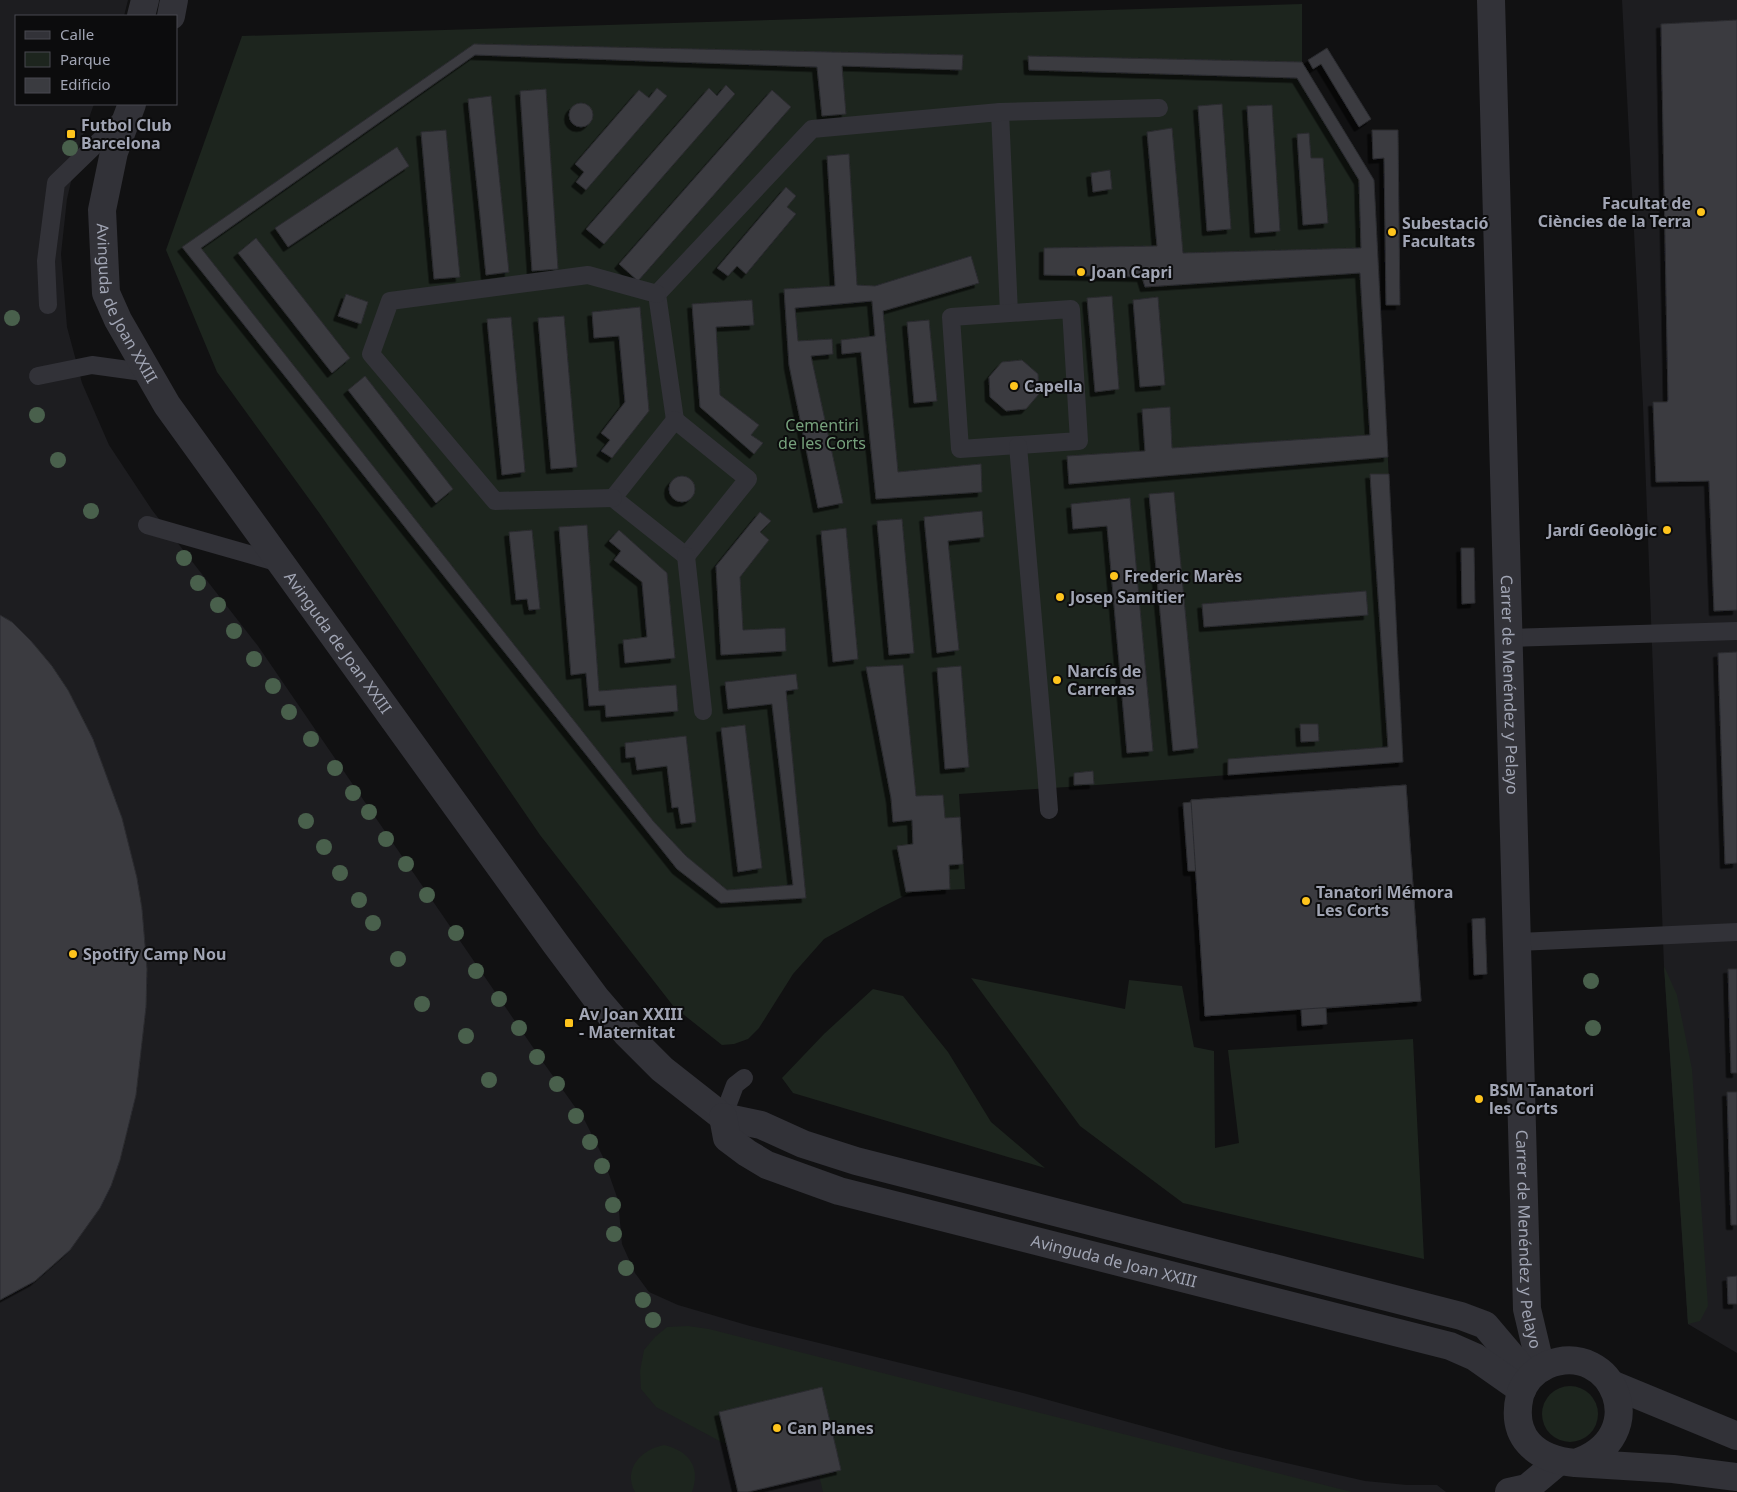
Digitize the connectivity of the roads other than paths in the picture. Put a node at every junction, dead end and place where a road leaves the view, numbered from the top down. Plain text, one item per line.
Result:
1 (145, 0) edge
2 (174, 0) edge
3 (1490, 0) edge
4 (141, 15) edge
5 (171, 15) edge
6 (1159, 108) dead end
7 (130, 109) edge
8 (1000, 112) junction
9 (657, 294) junction
10 (48, 305) dead end
11 (1010, 313) junction
12 (150, 373) junction
13 (38, 376) dead end
14 (675, 420) junction
15 (1018, 446) junction
16 (613, 498) junction
17 (147, 525) dead end
18 (686, 556) junction
19 (280, 563) junction
20 (1737, 631) edge
21 (1508, 638) junction
22 (703, 711) dead end
23 (1049, 810) dead end
24 (1737, 932) edge
25 (1518, 942) junction
26 (744, 1078) dead end
27 (723, 1117) junction
28 (1530, 1378) junction
29 (1611, 1384) junction
30 (1737, 1436) edge
31 (1567, 1462) junction
32 (1737, 1477) edge
33 (1510, 1492) edge

1 - 4 street
2 - 5 street
3 - 21 street, Carrer de Menéndez y Pelayo
6 - 8 lane
7 - 10 lane
7 - 12 street, Avinguda de Joan XXIII
8 - 9 lane
8 - 11 lane
9 - 14 lane
9 - 16 lane
11 - 15 lane
11 - 15 lane
12 - 13 lane
12 - 19 street, Avinguda de Joan XXIII
14 - 16 lane
14 - 18 lane
15 - 23 lane
16 - 18 lane
17 - 19 lane
18 - 22 lane
19 - 27 street, Avinguda de Joan XXIII
20 - 21 lane
21 - 25 street, Carrer de Menéndez y Pelayo
24 - 25 lane
25 - 28 street, Carrer de Menéndez y Pelayo
26 - 27 lane
27 - 28 street, Avinguda de Joan XXIII
27 - 28 street, Avinguda de Joan XXIII
28 - 29 street
28 - 31 street
29 - 30 street
29 - 31 street
31 - 32 street
31 - 33 street

